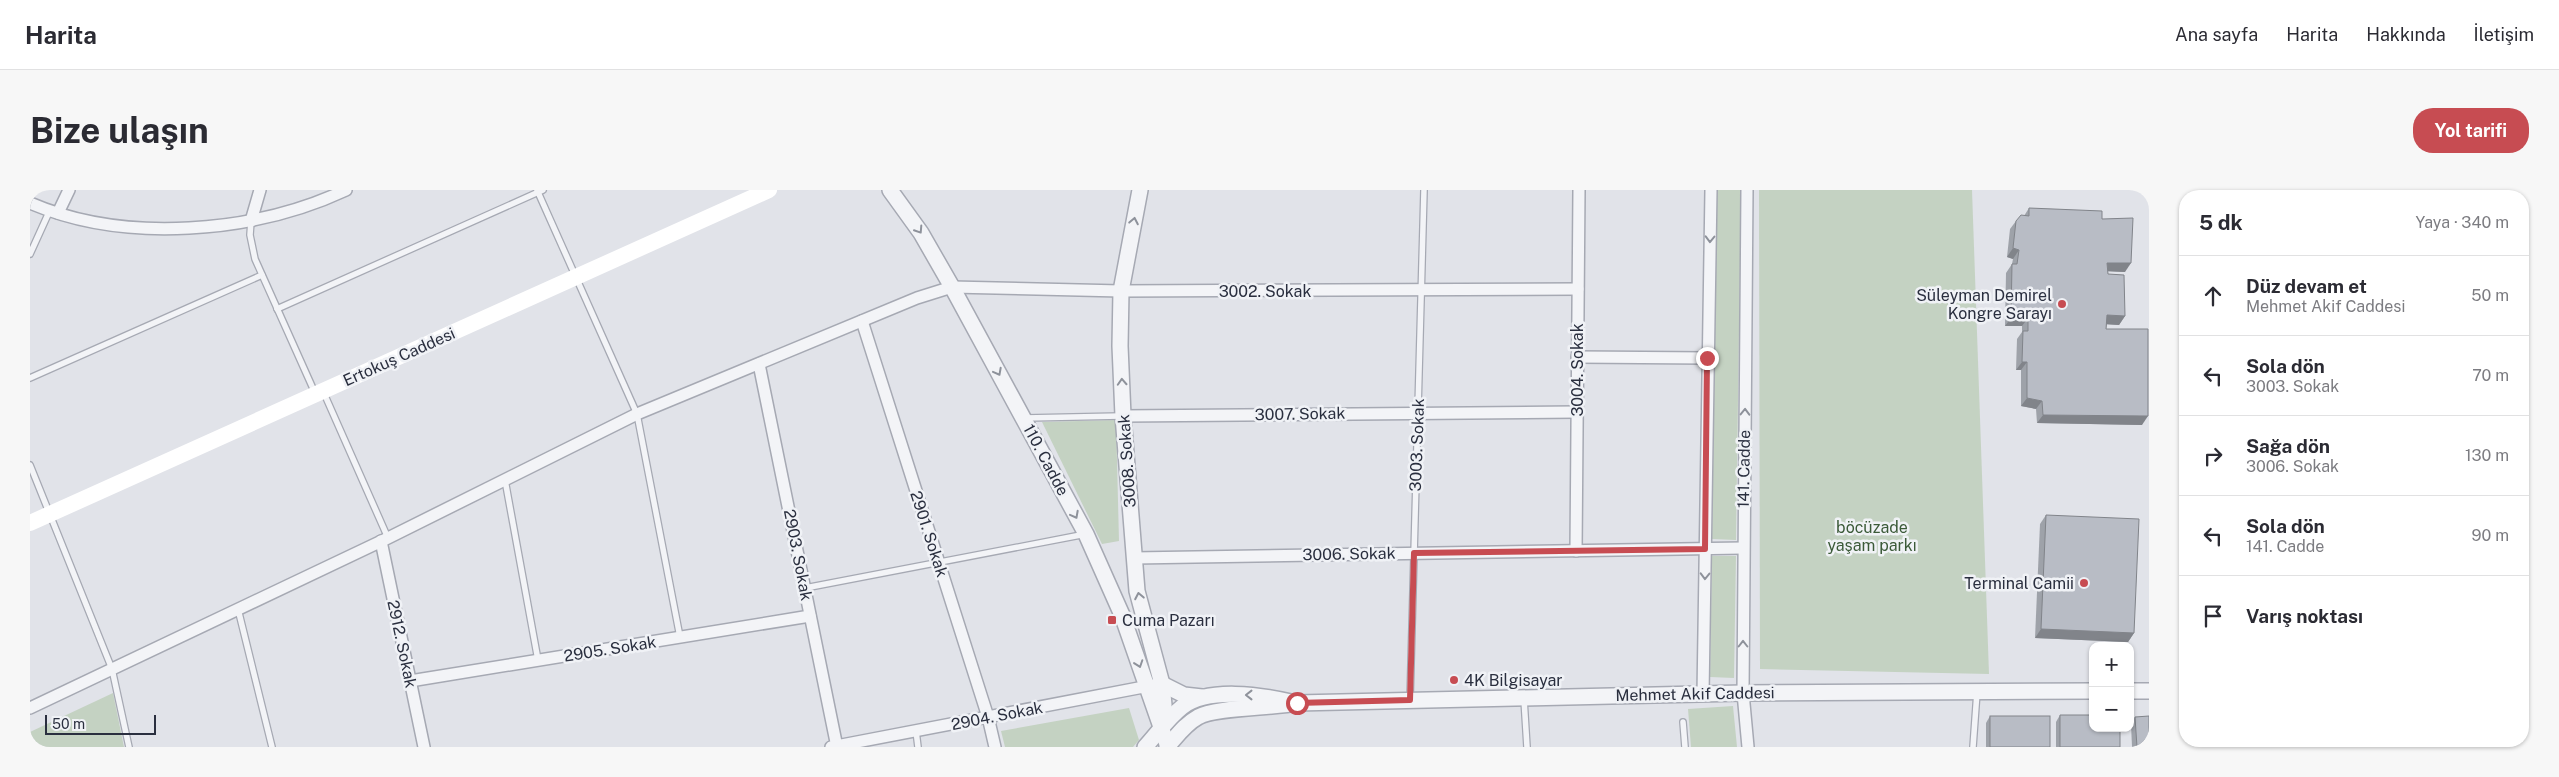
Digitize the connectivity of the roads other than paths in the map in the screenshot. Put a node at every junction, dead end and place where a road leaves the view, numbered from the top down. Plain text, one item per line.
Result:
1 (69, 190) edge
2 (260, 190) edge
3 (346, 190) edge
4 (769, 190) edge
5 (890, 190) edge
6 (1140, 190) edge
7 (1424, 190) edge
8 (1579, 190) edge
9 (1711, 190) edge
10 (1747, 190) edge
11 (539, 191) edge
12 (30, 203) edge
13 (54, 212) junction
14 (251, 221) junction
15 (30, 254) edge
16 (262, 275) junction
17 (576, 277) junction
18 (952, 287) junction
19 (1578, 289) junction
20 (1422, 290) junction
21 (1122, 291) junction
22 (277, 309) junction
23 (862, 321) junction
24 (1577, 357) junction
25 (1707, 358) junction
26 (759, 364) junction
27 (30, 378) edge
28 (319, 393) junction
29 (1577, 412) junction
30 (1418, 413) junction
31 (637, 414) junction
32 (1123, 416) junction
33 (1023, 418) junction
34 (30, 465) edge
35 (505, 480) junction
36 (50, 514) junction
37 (30, 524) edge
38 (1086, 534) junction
39 (384, 540) junction
40 (1744, 548) junction
41 (1705, 549) junction
42 (1576, 551) junction
43 (1414, 553) junction
44 (1134, 558) junction
45 (939, 563) junction
46 (805, 588) junction
47 (238, 609) junction
48 (810, 616) junction
49 (680, 637) junction
50 (538, 660) junction
51 (112, 669) junction
52 (410, 681) junction
53 (1162, 684) junction
54 (1147, 687) junction
55 (2149, 690) edge
56 (2089, 691) edge
57 (2134, 691) edge
58 (1977, 692) junction
59 (1743, 693) junction
60 (1703, 694) junction
61 (1211, 697) junction
62 (1524, 698) junction
63 (1410, 700) junction
64 (1297, 703) junction
65 (30, 708) edge
66 (988, 717) junction
67 (1683, 722) dead end
68 (1161, 729) junction
69 (916, 731) junction
70 (129, 747) edge
71 (272, 747) edge
72 (424, 747) edge
73 (835, 747) edge
74 (918, 747) edge
75 (995, 747) edge
76 (1145, 747) edge
77 (1167, 747) edge
78 (1528, 747) edge
79 (1685, 747) edge
80 (1748, 747) edge
81 (1973, 747) edge

1 - 13 street
2 - 14 street
3 - 14 street
4 - 17 main road, Ertokuş Caddesi
5 -> 18 street, 110. Cadde
21 -> 6 street, 3008. Sokak
7 - 20 lane, 3003. Sokak
8 - 19 street, 3004. Sokak
9 -> 25 street
40 -> 10 street, 141. Cadde
11 - 17 lane
11 - 22 lane
12 - 13 street
13 - 14 street
13 - 15 lane
14 - 16 lane, 2912. Sokak
16 - 22 lane, 2912. Sokak
16 - 27 lane
17 - 28 main road, Ertokuş Caddesi
17 - 31 lane
18 - 21 street, 3002. Sokak
18 - 23 street, 3002. Sokak
18 -> 33 street, 110. Cadde
19 - 20 street, 3002. Sokak
19 - 24 street, 3004. Sokak
20 - 21 street, 3002. Sokak
20 - 30 lane, 3003. Sokak
32 -> 21 street, 3008. Sokak
22 - 28 lane, 2912. Sokak
23 - 26 street, 3002. Sokak
23 - 45 street, 2901. Sokak
24 - 25 street
24 - 29 street, 3004. Sokak
25 - 41 street
26 - 31 street, 3002. Sokak
26 - 46 street, 2903. Sokak
28 - 36 main road, Ertokuş Caddesi
28 - 39 lane, 2912. Sokak
29 - 30 street, 3007. Sokak
29 - 42 street, 3004. Sokak
30 - 32 street, 3007. Sokak
30 - 43 lane, 3003. Sokak
31 - 35 street, 3002. Sokak
31 - 49 lane
32 - 33 lane, 3007. Sokak
32 - 44 street, 3008. Sokak
33 -> 38 street, 110. Cadde
34 - 36 lane
35 - 39 street, 3002. Sokak
35 - 50 lane
36 - 37 main road, Ertokuş Caddesi
36 - 51 lane
38 - 45 lane
38 -> 54 street, 110. Cadde
39 - 47 street, 3002. Sokak
39 - 52 street, 2912. Sokak
40 - 41 street, 3006. Sokak
59 -> 40 street, 141. Cadde
41 - 42 street, 3006. Sokak
41 -> 60 street
42 - 43 street, 3006. Sokak
43 - 44 street, 3006. Sokak
43 - 63 lane, 3003. Sokak
53 -> 44 street, 3008. Sokak
45 - 46 lane
45 - 66 street, 2901. Sokak
46 - 48 street, 2903. Sokak
47 - 51 street, 3002. Sokak
47 - 71 lane
48 - 49 street, 2905. Sokak
48 - 73 street, 2903. Sokak
49 - 50 street, 2905. Sokak
50 - 52 street, 2905. Sokak
51 - 65 street, 3002. Sokak
51 - 70 lane
52 - 72 street, 2912. Sokak
53 - 54 street, 2904. Sokak
53 - 61 street
53 - 68 street, 3008. Sokak
54 - 66 street, 2904. Sokak
54 - 68 street, 110. Cadde
55 - 57 street
56 - 58 street, Mehmet Akif Caddesi
58 - 59 street, Mehmet Akif Caddesi
58 - 81 lane
59 - 60 street, Mehmet Akif Caddesi
59 - 80 street, 141. Cadde
60 - 62 street, Mehmet Akif Caddesi
64 -> 61 street, Mehmet Akif Caddesi
61 - 68 street, Mehmet Akif Caddesi
62 - 63 street, Mehmet Akif Caddesi
62 - 78 lane
63 - 64 street, Mehmet Akif Caddesi
64 - 77 street, Mehmet Akif Caddesi
66 - 69 street, 2904. Sokak
66 - 75 street, 2901. Sokak
67 - 79 lane
68 - 76 street, Mehmet Akif Caddesi
68 - 77 street, 110. Cadde
69 - 73 street, 2904. Sokak
69 - 74 lane

